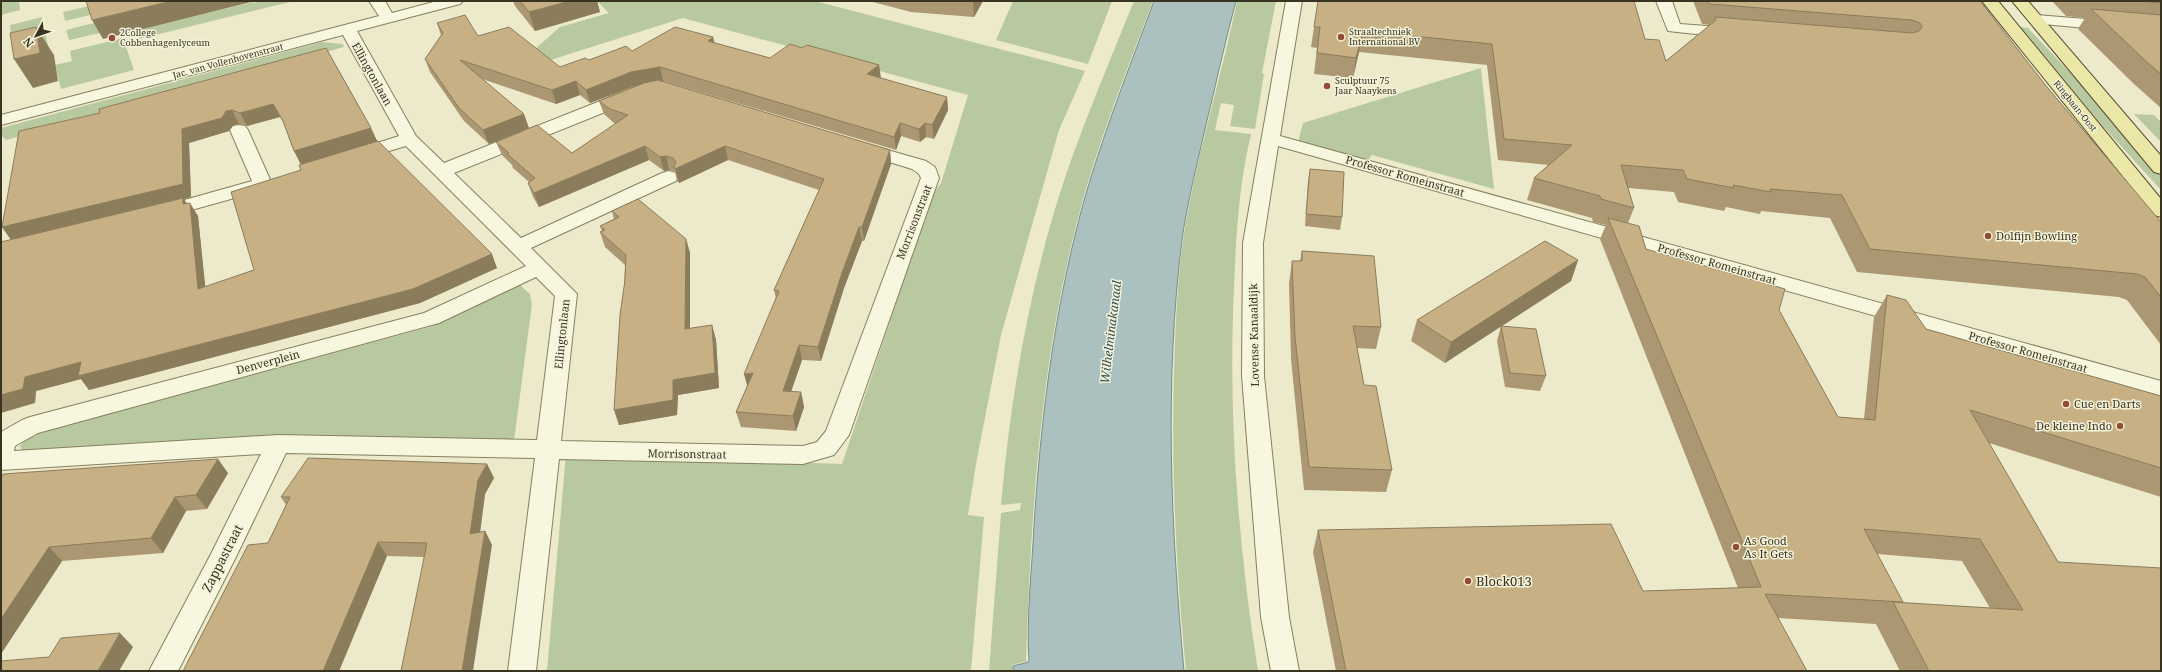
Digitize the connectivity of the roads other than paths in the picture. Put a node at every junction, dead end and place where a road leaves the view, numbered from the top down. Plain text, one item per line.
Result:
1 (377, 1) edge
2 (455, 1) edge
3 (1294, 1) edge
4 (1664, 1) edge
5 (1990, 1) edge
6 (2020, 1) edge
7 (388, 18) junction
8 (2036, 20) junction
9 (348, 29) junction
10 (2161, 30) edge
11 (1745, 34) edge
12 (646, 90) edge
13 (1, 118) edge
14 (239, 130) dead end
15 (409, 139) junction
16 (1272, 139) junction
17 (844, 142) edge
18 (334, 162) edge
19 (2161, 168) edge
20 (441, 171) junction
21 (283, 178) edge
22 (669, 178) dead end
23 (263, 184) junction
24 (2161, 211) edge
25 (142, 217) edge
26 (519, 246) junction
27 (540, 267) junction
28 (2161, 389) edge
29 (278, 444) junction
30 (2, 449) edge
31 (548, 451) junction
32 (163, 671) edge
33 (522, 671) edge
34 (1285, 671) edge

1 - 7 street
2 - 7 street, Jac. van Vollenhovenstraat
3 - 16 street, Lovense Kanaaldijk
4 - 11 street
5 - 24 main road, Ringbaan-Oost
6 - 8 main road
7 - 9 street, Jac. van Vollenhovenstraat
8 - 10 street
8 - 19 main road
9 - 13 street, Jac. van Vollenhovenstraat
9 - 15 street, Ellingtonlaan
12 - 20 street
14 - 23 street
15 - 18 street
15 - 20 street, Ellingtonlaan
16 - 28 street, Professor Romeinstraat
16 - 34 street, Lovense Kanaaldijk
17 - 31 street, Morrisonstraat
20 - 26 street, Ellingtonlaan
21 - 23 street
22 - 26 street
23 - 25 street
26 - 27 street, Ellingtonlaan
27 - 30 street, Denverplein
27 - 31 street, Ellingtonlaan
29 - 30 street, Denverplein
29 - 31 street, Denverplein
29 - 32 street, Zappastraat
31 - 33 street, Ellingtonlaan

